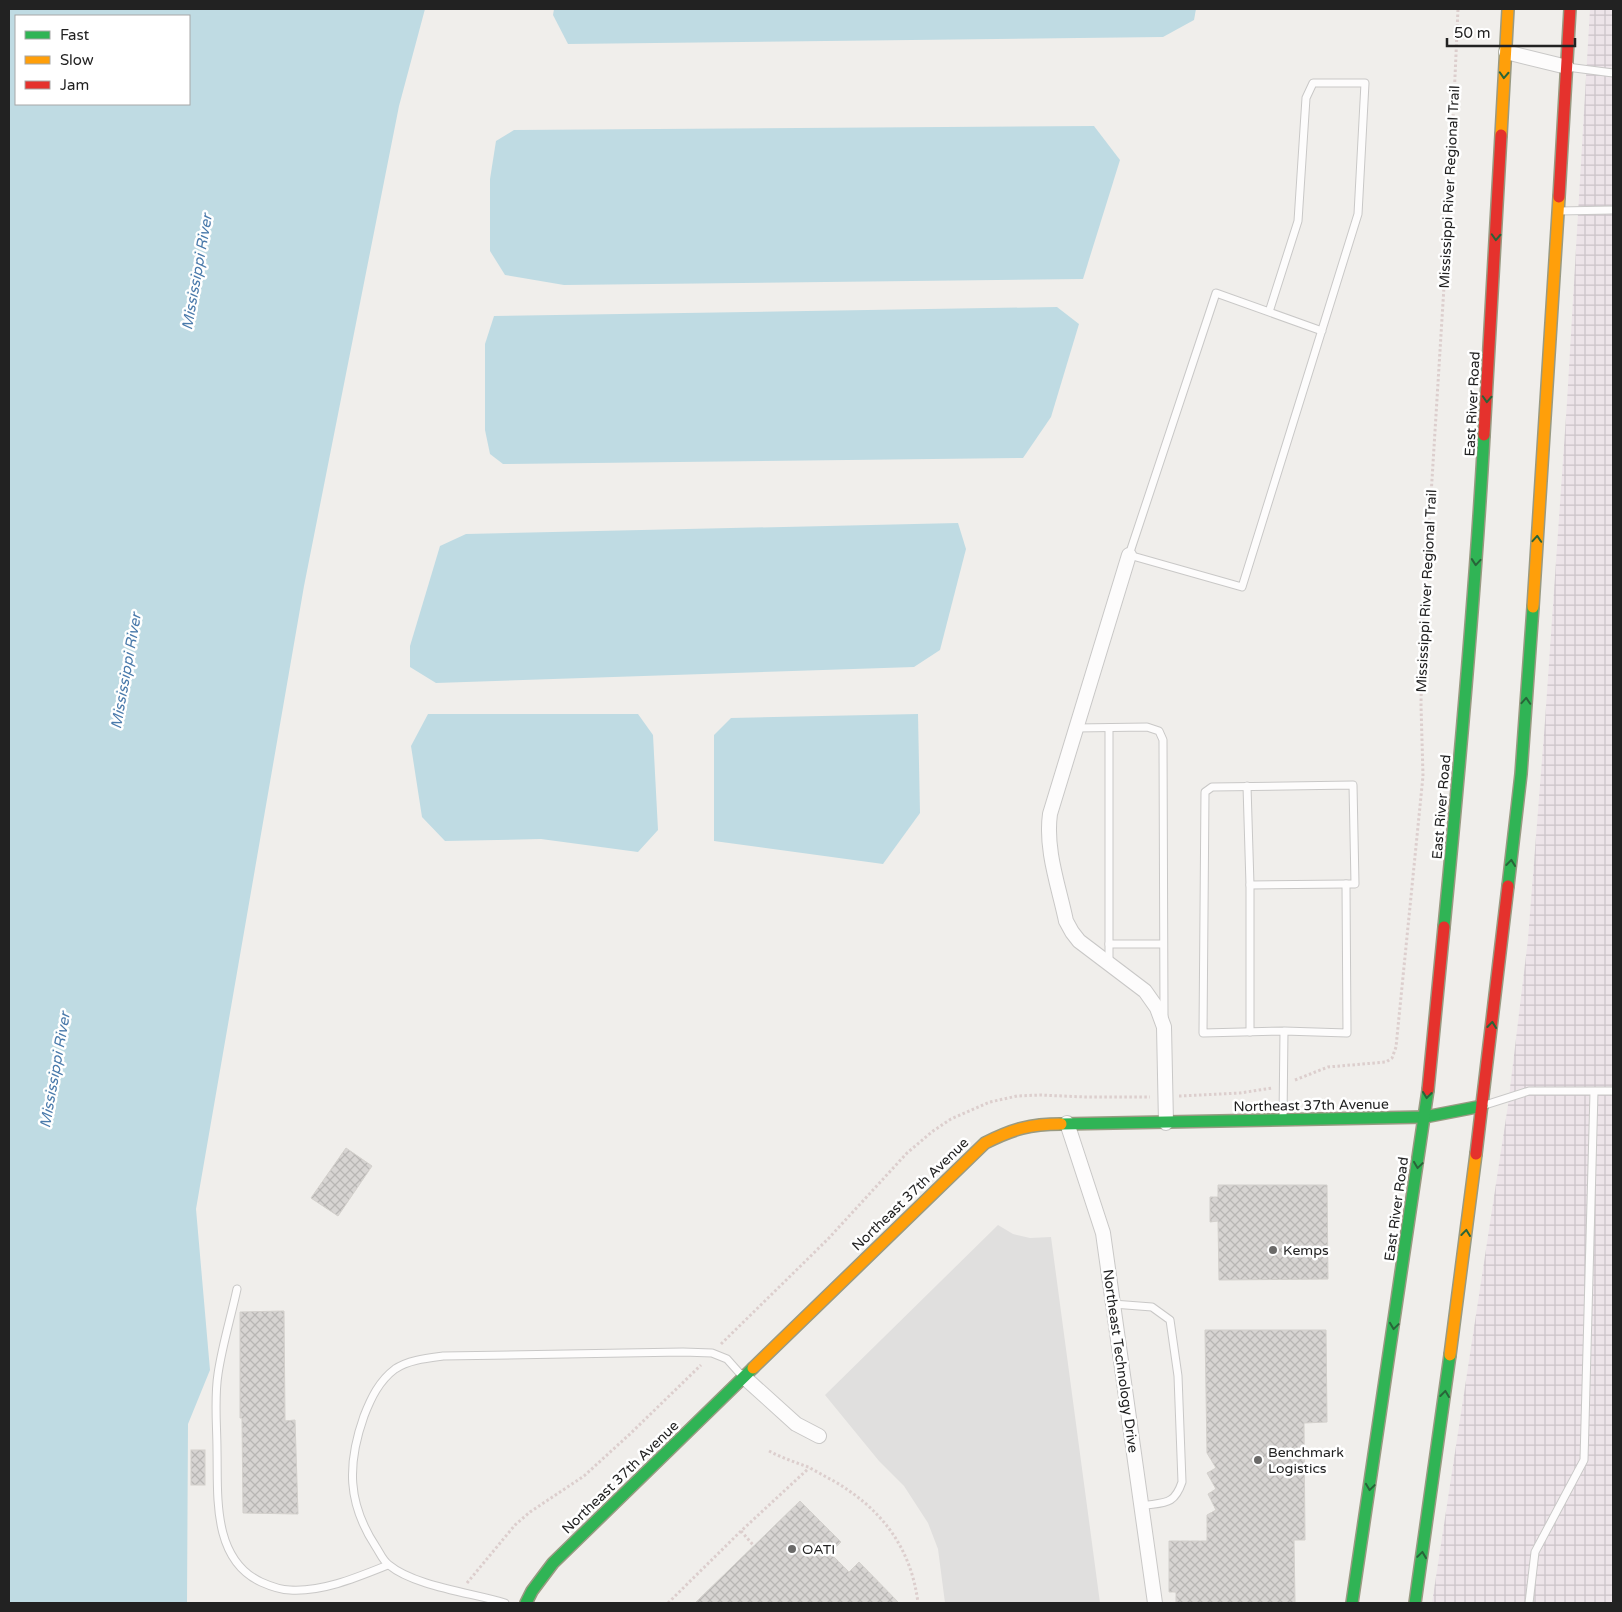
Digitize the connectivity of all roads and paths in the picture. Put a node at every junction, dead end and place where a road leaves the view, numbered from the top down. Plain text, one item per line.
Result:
1 (1458, 9) edge
2 (1508, 9) edge
3 (1570, 9) edge
4 (1506, 52) junction
5 (1567, 67) junction
6 (1613, 73) edge
7 (1613, 210) edge
8 (1558, 211) junction
9 (1269, 312) junction
10 (1322, 331) junction
11 (1129, 555) junction
12 (1076, 728) junction
13 (1109, 728) junction
14 (1247, 786) junction
15 (1346, 884) junction
16 (1250, 885) junction
17 (1109, 944) junction
18 (1164, 944) junction
19 (1109, 964) junction
20 (1164, 1027) junction
21 (1284, 1031) junction
22 (1250, 1032) junction
23 (1283, 1085) junction
24 (1613, 1091) edge
25 (1594, 1092) junction
26 (1482, 1106) junction
27 (1425, 1117) junction
28 (1283, 1121) junction
29 (1067, 1123) junction
30 (1166, 1123) junction
31 (237, 1289) dead end
32 (1113, 1304) junction
33 (744, 1377) junction
34 (819, 1436) dead end
35 (770, 1452) dead end
36 (809, 1468) junction
37 (1141, 1506) junction
38 (741, 1531) junction
39 (754, 1546) dead end
40 (388, 1565) junction
41 (504, 1603) edge
42 (526, 1603) edge
43 (668, 1603) edge
44 (918, 1603) edge
45 (1155, 1603) edge
46 (1352, 1603) edge
47 (1415, 1603) edge
48 (1529, 1603) edge

1 - 23 path, Mississippi River Regional Trail
2 - 4 street, East River Road
3 - 5 street
4 - 5 street
4 -> 27 street, East River Road
5 - 6 lane
5 - 8 street
7 - 8 lane
26 -> 8 street
9 - 10 lane
9 - 10 lane
9 - 11 lane
10 - 11 lane
11 - 12 street
12 - 13 lane
12 - 19 street
13 - 17 lane
13 - 18 lane
14 - 15 lane
14 - 16 lane
14 - 22 lane
15 - 16 lane
15 - 21 lane
16 - 22 lane
17 - 18 lane
17 - 19 lane
18 - 20 lane
19 - 20 street
20 - 30 street
21 - 22 lane
21 - 23 lane
23 - 28 lane
24 - 25 lane
25 - 26 lane
25 - 48 lane
26 - 27 street, Northeast 37th Avenue
47 -> 26 street
27 - 28 street, Northeast 37th Avenue
27 -> 46 street, East River Road
28 - 30 street, Northeast 37th Avenue
29 - 30 street, Northeast 37th Avenue
29 - 32 street, Northeast Technology Drive
29 - 33 street, Northeast 37th Avenue
31 - 40 lane
32 - 37 street, Northeast Technology Drive
32 - 37 lane
33 - 34 street
33 - 40 lane
33 - 42 street, Northeast 37th Avenue
35 - 36 path
36 - 38 path
36 - 44 path
37 - 45 street, Northeast Technology Drive
38 - 39 path
38 - 43 path
40 - 41 lane

